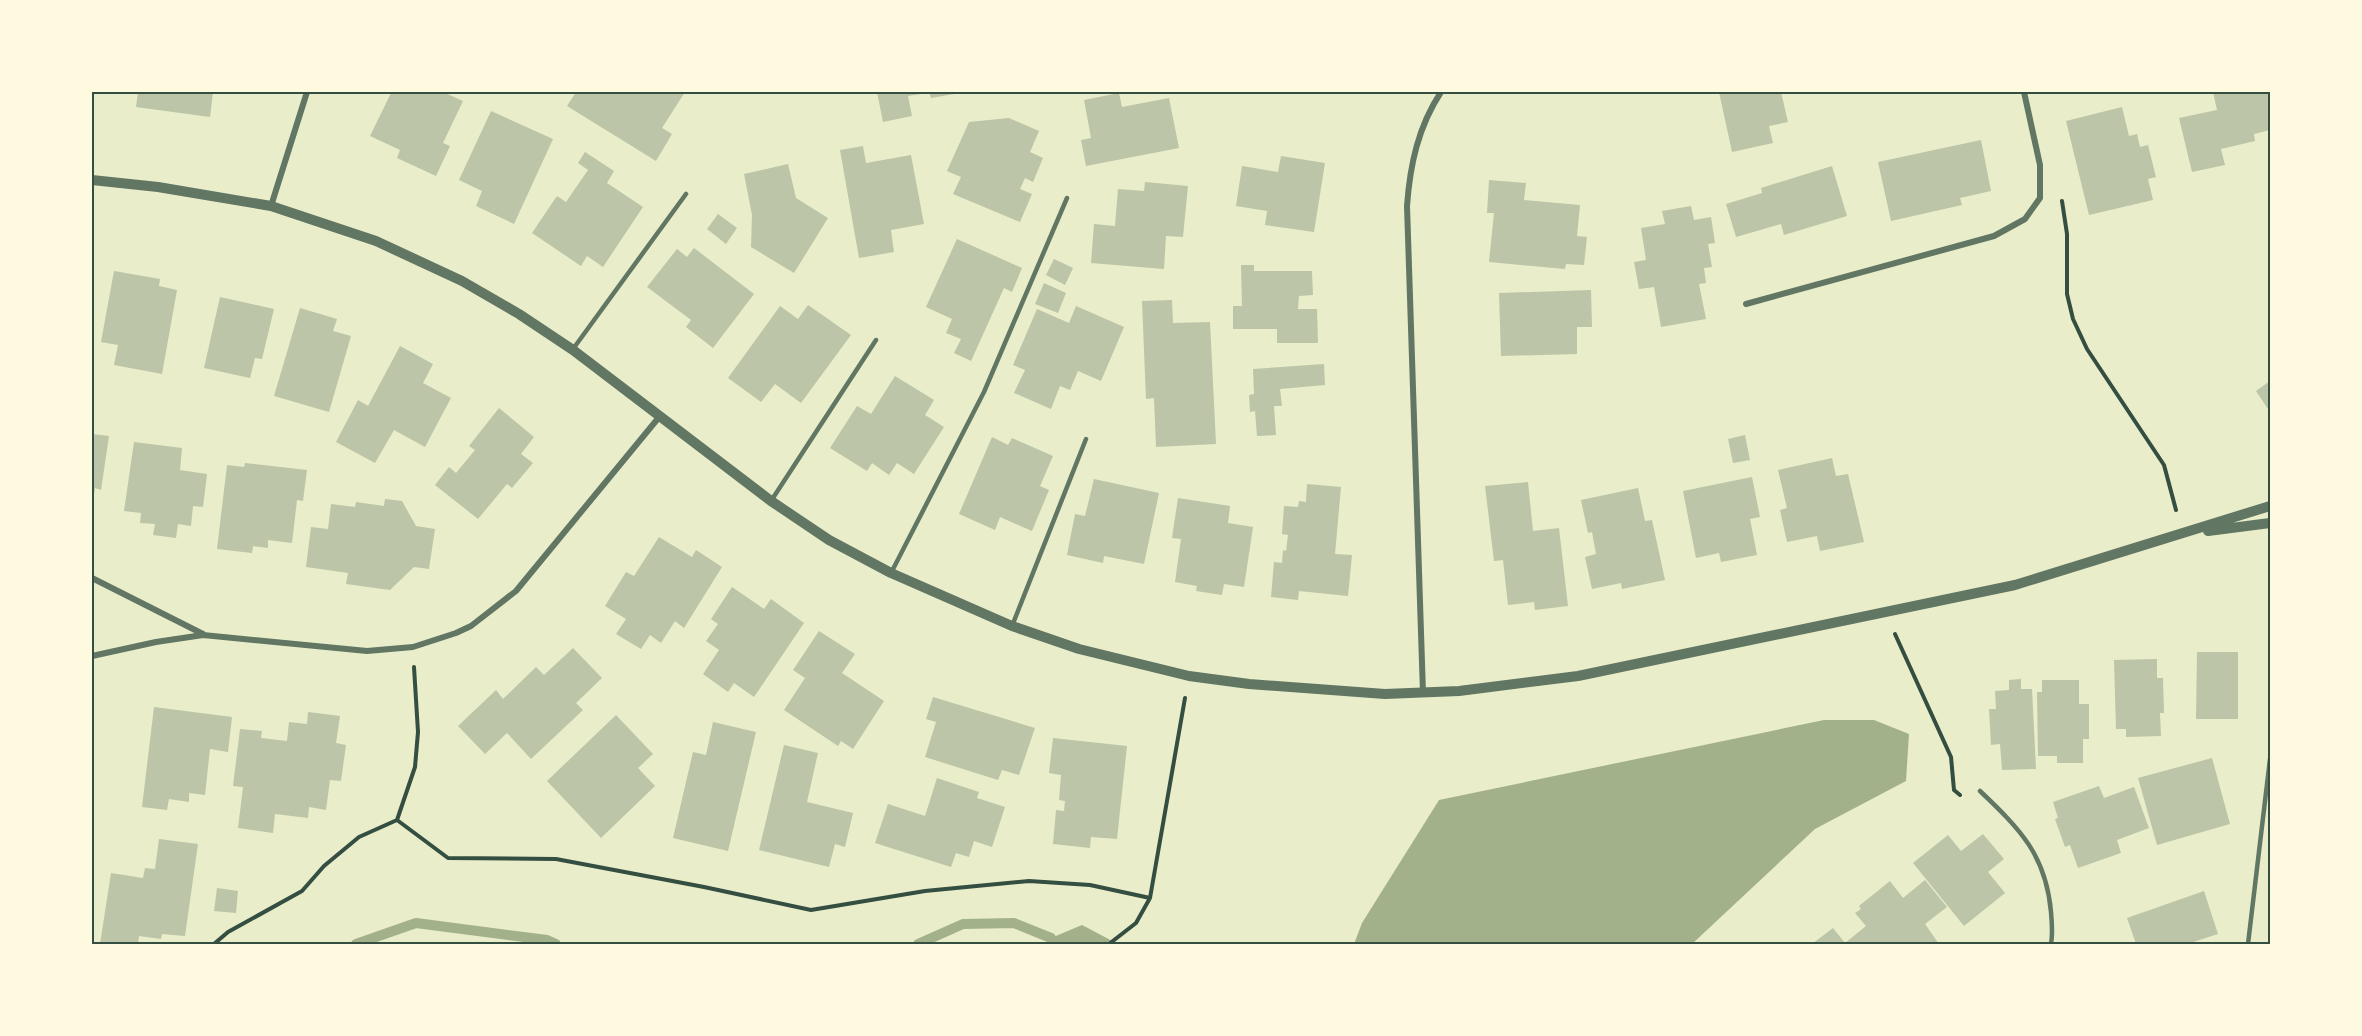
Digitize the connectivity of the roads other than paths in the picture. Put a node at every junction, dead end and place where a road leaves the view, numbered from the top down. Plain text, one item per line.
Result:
1 (307, 92) edge
2 (1440, 92) edge
3 (2024, 92) edge
4 (92, 180) edge
5 (686, 194) dead end
6 (1066, 198) dead end
7 (271, 206) junction
8 (1746, 303) dead end
9 (876, 340) dead end
10 (573, 350) junction
11 (660, 416) junction
12 (1086, 439) dead end
13 (771, 501) junction
14 (2271, 506) edge
15 (2271, 523) edge
16 (2181, 535) junction
17 (891, 573) junction
18 (92, 578) edge
19 (1012, 626) junction
20 (203, 635) junction
21 (92, 656) edge
22 (1423, 693) junction
23 (2271, 759) edge
24 (1980, 791) dead end
25 (2051, 945) edge
26 (2248, 945) edge

1 - 7 street
2 - 22 street
3 - 8 street
4 - 7 street
5 - 10 lane
6 - 17 lane
7 - 10 street
9 - 13 lane
10 - 11 street
11 - 13 street
11 - 20 street
12 - 19 lane
13 - 17 street
14 - 16 street
15 - 16 street
16 - 22 street
17 - 19 street
18 - 20 street
19 - 22 street
20 - 21 street
23 - 26 lane
24 - 25 lane

